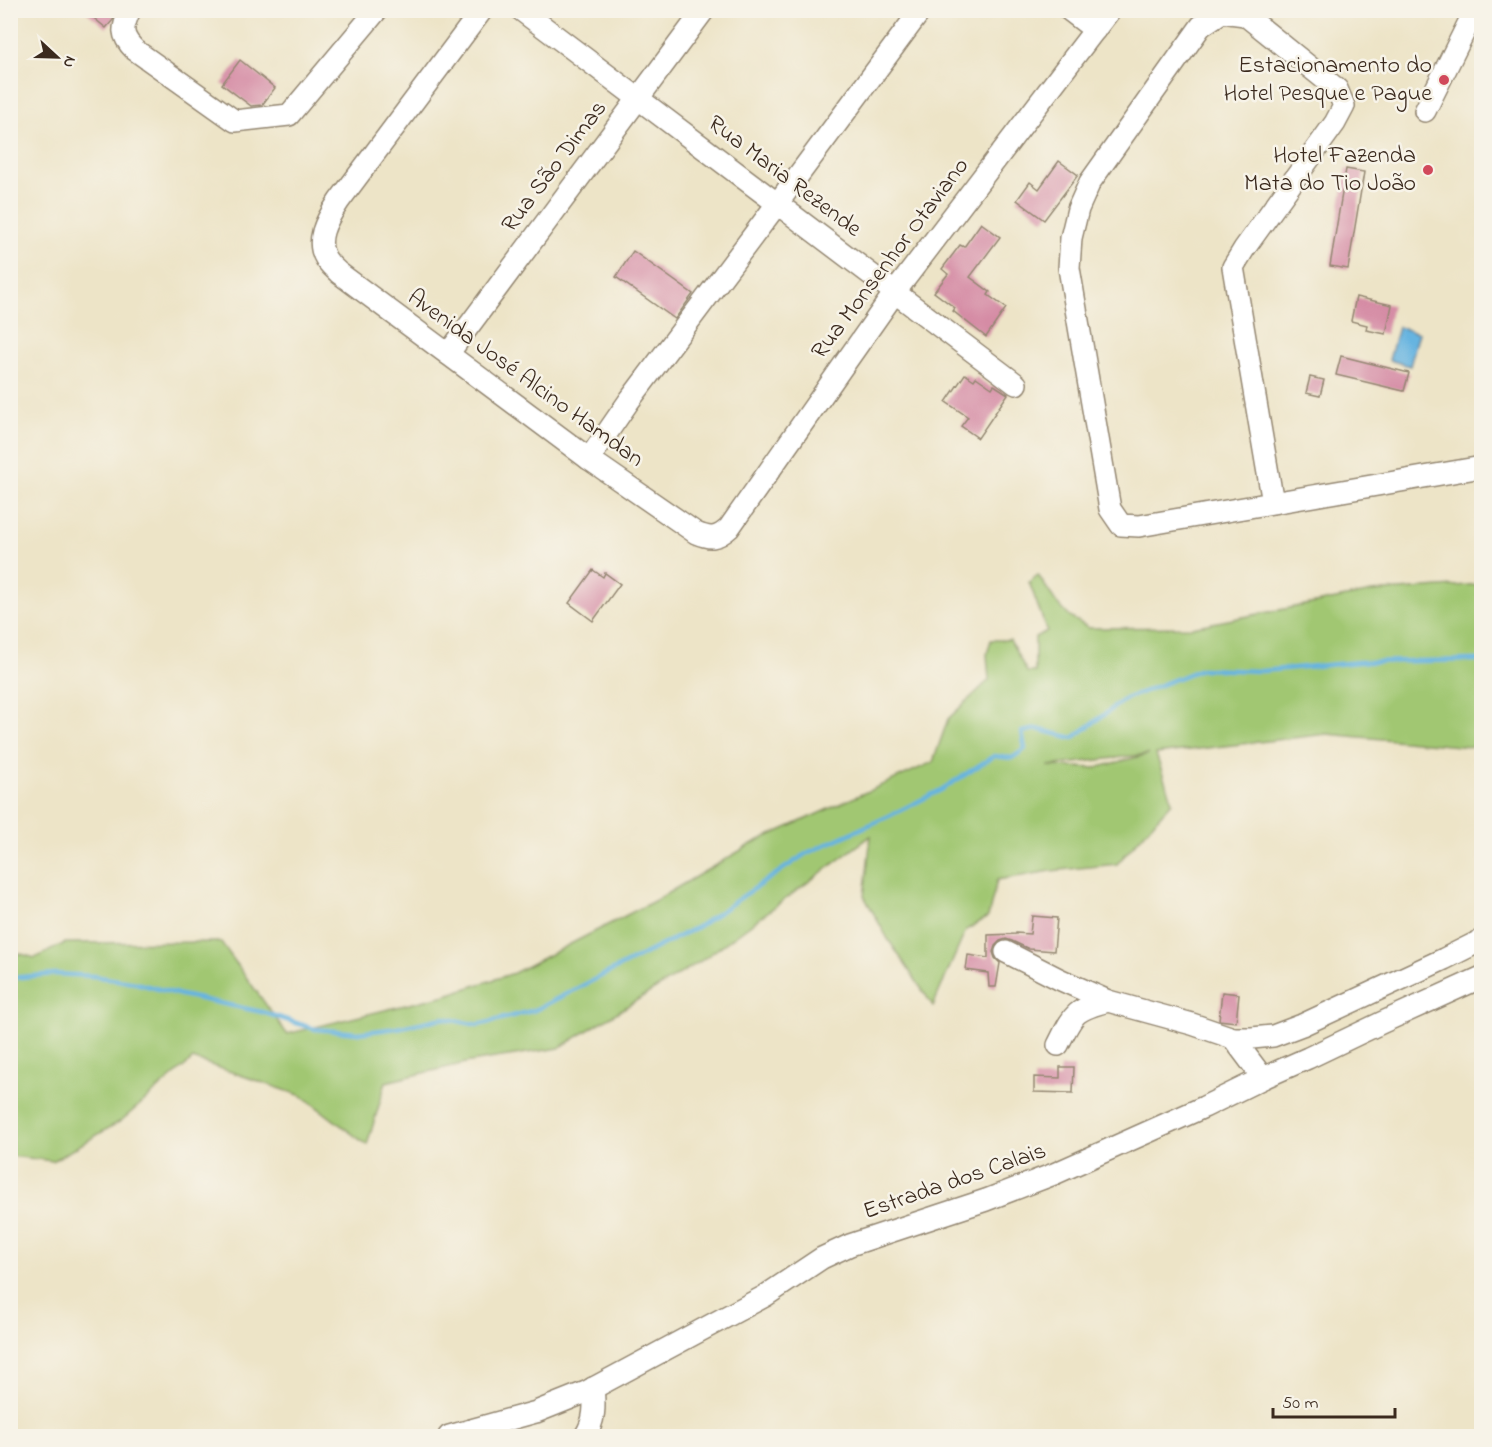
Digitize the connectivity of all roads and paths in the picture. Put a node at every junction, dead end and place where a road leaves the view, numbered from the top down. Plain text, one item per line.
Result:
1 (129, 10) edge
2 (377, 10) edge
3 (482, 10) edge
4 (521, 10) edge
5 (704, 10) edge
6 (921, 10) edge
7 (1069, 10) edge
8 (1110, 10) edge
9 (1475, 10) edge
10 (1095, 30) junction
11 (638, 98) junction
12 (1425, 111) dead end
13 (777, 204) junction
14 (895, 292) junction
15 (448, 354) junction
16 (1016, 384) dead end
17 (589, 459) junction
18 (1482, 467) edge
19 (1273, 503) junction
20 (714, 538) joint
21 (1482, 939) edge
22 (1006, 952) dead end
23 (1482, 977) edge
24 (1108, 1001) junction
25 (1233, 1038) junction
26 (1058, 1045) dead end
27 (1263, 1078) junction
28 (593, 1388) junction
29 (449, 1437) edge
30 (585, 1437) edge

1 - 2 street
3 - 15 street, Avenida José Alcino Hamdan
4 - 11 street, Rua Maria Rezende
5 - 11 street, Rua São Dimas
6 - 13 street
7 - 10 street
8 - 10 street, Rua Monsenhor Otaviano
9 - 12 street
10 - 14 street, Rua Monsenhor Otaviano
11 - 13 street, Rua Maria Rezende
11 - 15 street, Rua São Dimas
13 - 14 street, Rua Maria Rezende
13 - 17 street
14 - 16 street, Rua Maria Rezende
14 - 20 street, Rua Monsenhor Otaviano
15 - 17 street, Avenida José Alcino Hamdan
17 - 20 street, Avenida José Alcino Hamdan
18 - 19 street
19 - 19 street
21 - 25 street
22 - 24 street
23 - 27 street, Estrada dos Calais
24 - 25 street
24 - 26 street
25 - 27 street
27 - 28 street, Estrada dos Calais
28 - 29 street, Estrada dos Calais
28 - 30 street

